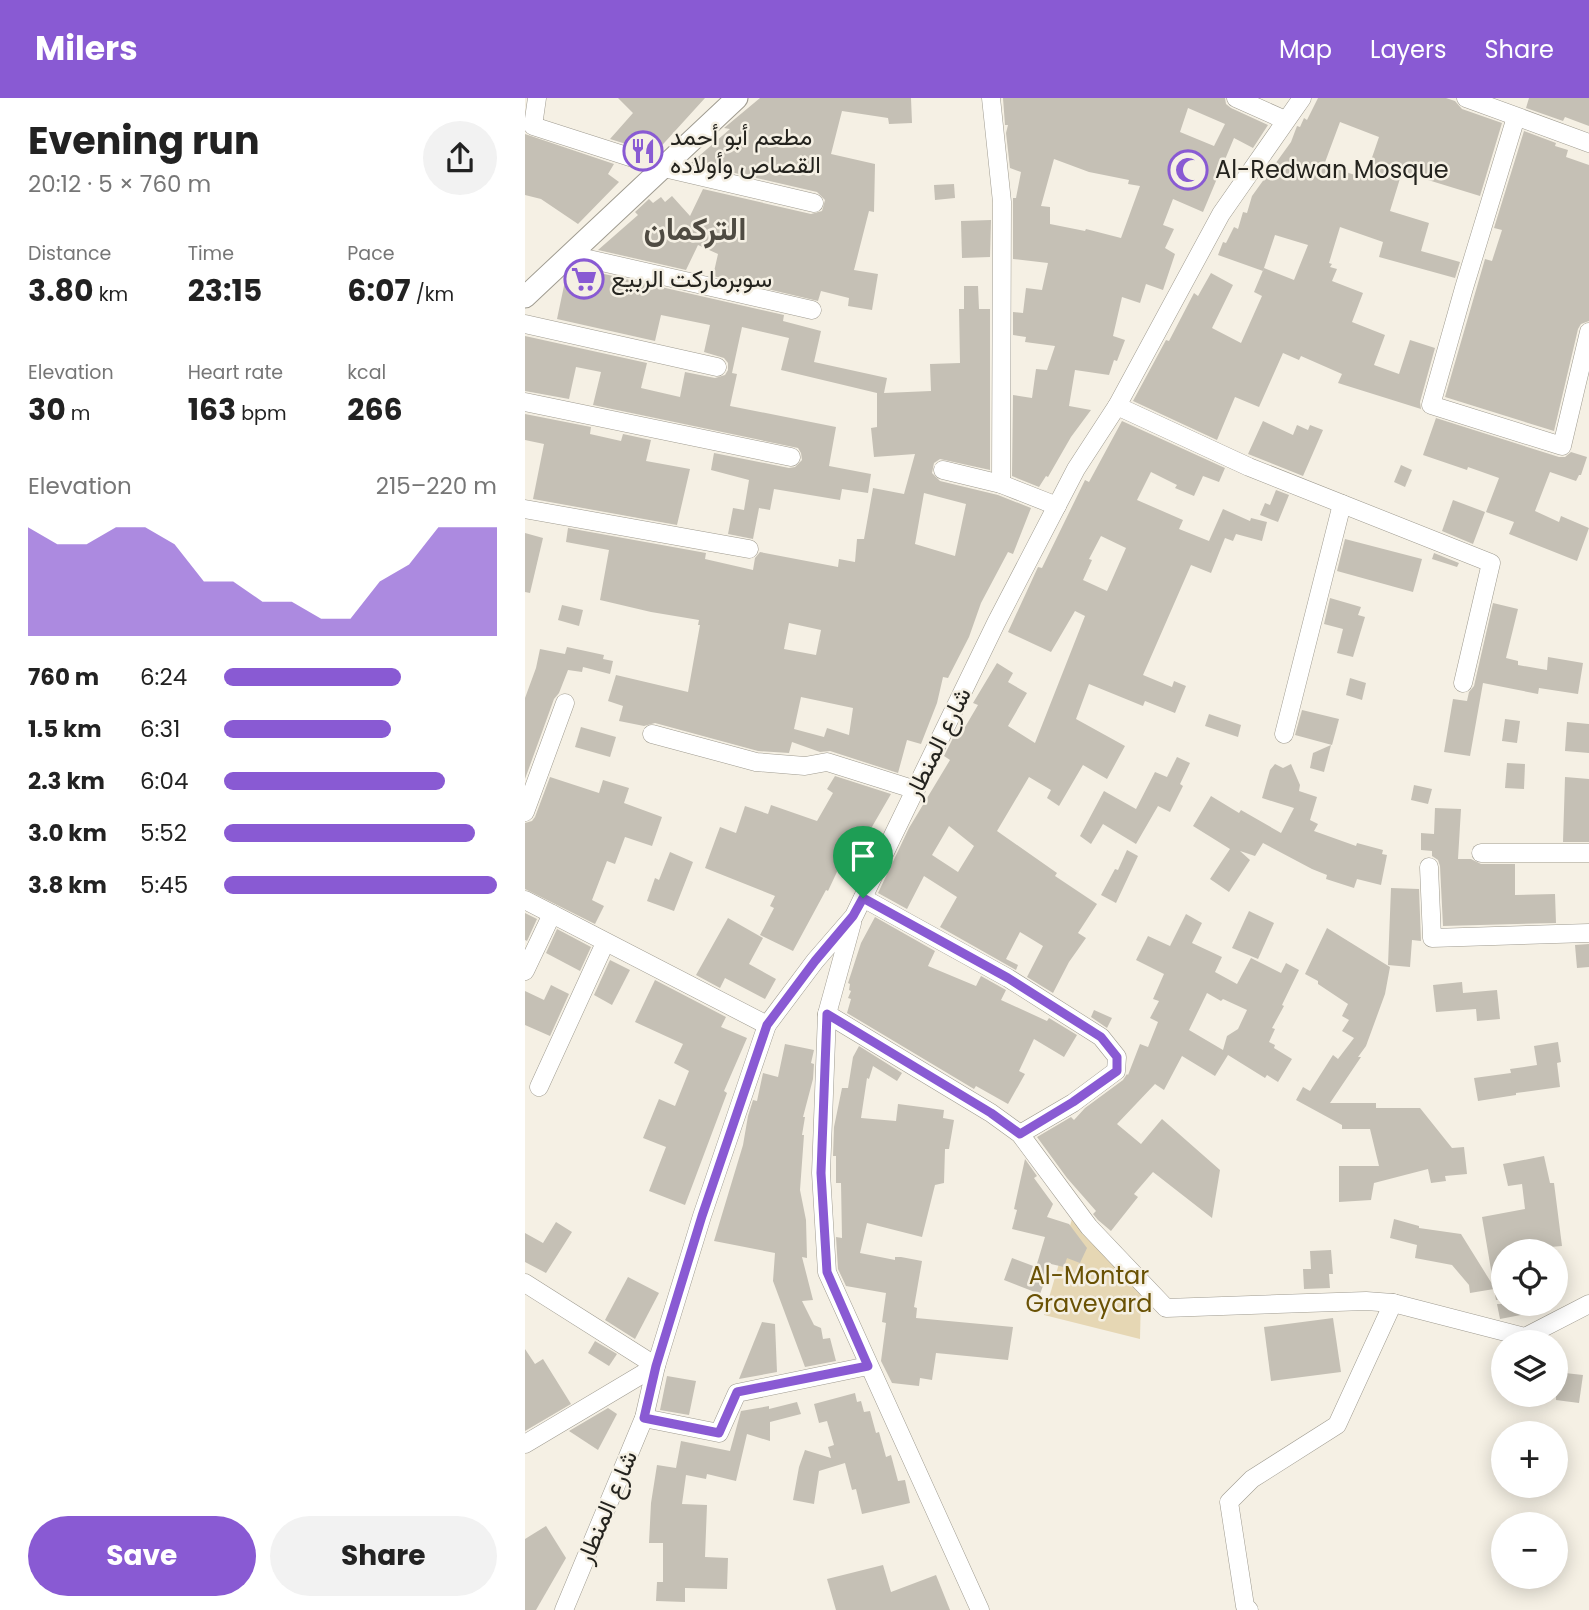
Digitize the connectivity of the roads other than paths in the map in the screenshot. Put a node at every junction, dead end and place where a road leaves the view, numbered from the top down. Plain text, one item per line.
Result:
1 (537, 98) edge
2 (737, 98) edge
3 (991, 98) edge
4 (1236, 98) edge
5 (1302, 98) edge
6 (1466, 98) edge
7 (1516, 117) junction
8 (1285, 120) junction
9 (1589, 143) edge
10 (664, 168) junction
11 (814, 203) dead end
12 (571, 255) junction
13 (525, 297) edge
14 (811, 310) dead end
15 (525, 324) edge
16 (1589, 332) edge
17 (717, 367) dead end
18 (1584, 367) edge
19 (525, 402) edge
20 (1117, 405) junction
21 (791, 457) dead end
22 (943, 470) dead end
23 (1001, 484) junction
24 (1342, 504) junction
25 (1057, 506) junction
26 (525, 509) edge
27 (749, 549) dead end
28 (1463, 683) dead end
29 (565, 703) dead end
30 (652, 734) dead end
31 (1284, 734) dead end
32 (916, 790) junction
33 (525, 812) edge
34 (1481, 853) dead end
35 (1589, 853) edge
36 (1429, 867) dead end
37 (863, 898) junction
38 (525, 900) edge
39 (552, 914) junction
40 (853, 916) junction
41 (1589, 933) edge
42 (605, 943) junction
43 (525, 971) edge
44 (827, 1014) junction
45 (767, 1025) junction
46 (539, 1087) dead end
47 (1020, 1134) junction
48 (528, 1289) edge
49 (1393, 1303) junction
50 (1589, 1304) edge
51 (656, 1366) junction
52 (868, 1366) junction
53 (644, 1418) junction
54 (525, 1444) edge
55 (977, 1609) edge
56 (564, 1610) edge
57 (1249, 1610) edge

1 - 10 street
2 - 10 main road
3 - 23 street
4 - 8 street
5 - 8 street, شارع المنطار
6 - 7 street
7 - 9 street
7 - 18 street
8 - 20 street, شارع المنطار
10 - 11 street
10 - 12 main road
12 - 13 main road
12 - 14 street
15 - 17 street
16 - 18 street
19 - 21 street
20 - 24 street
20 - 25 street, شارع المنطار
22 - 23 street
23 - 25 street
24 - 28 street
24 - 31 street
25 - 32 street, شارع المنطار
26 - 27 street
29 - 33 street
30 - 32 street
32 - 37 street, شارع المنطار
34 - 35 street
36 - 41 street
37 - 40 street, شارع المنطار
37 - 47 street
38 - 39 street
39 - 42 street
39 - 43 street
40 - 44 street
40 - 45 street, شارع المنطار
42 - 45 street
42 - 46 street
44 - 47 street
44 - 52 street
45 - 51 street, شارع المنطار
47 - 49 street
48 - 51 street
49 - 50 street
49 - 57 street
51 - 53 street, شارع المنطار
51 - 54 street
52 - 53 street
52 - 55 street
53 - 56 street, شارع المنطار

